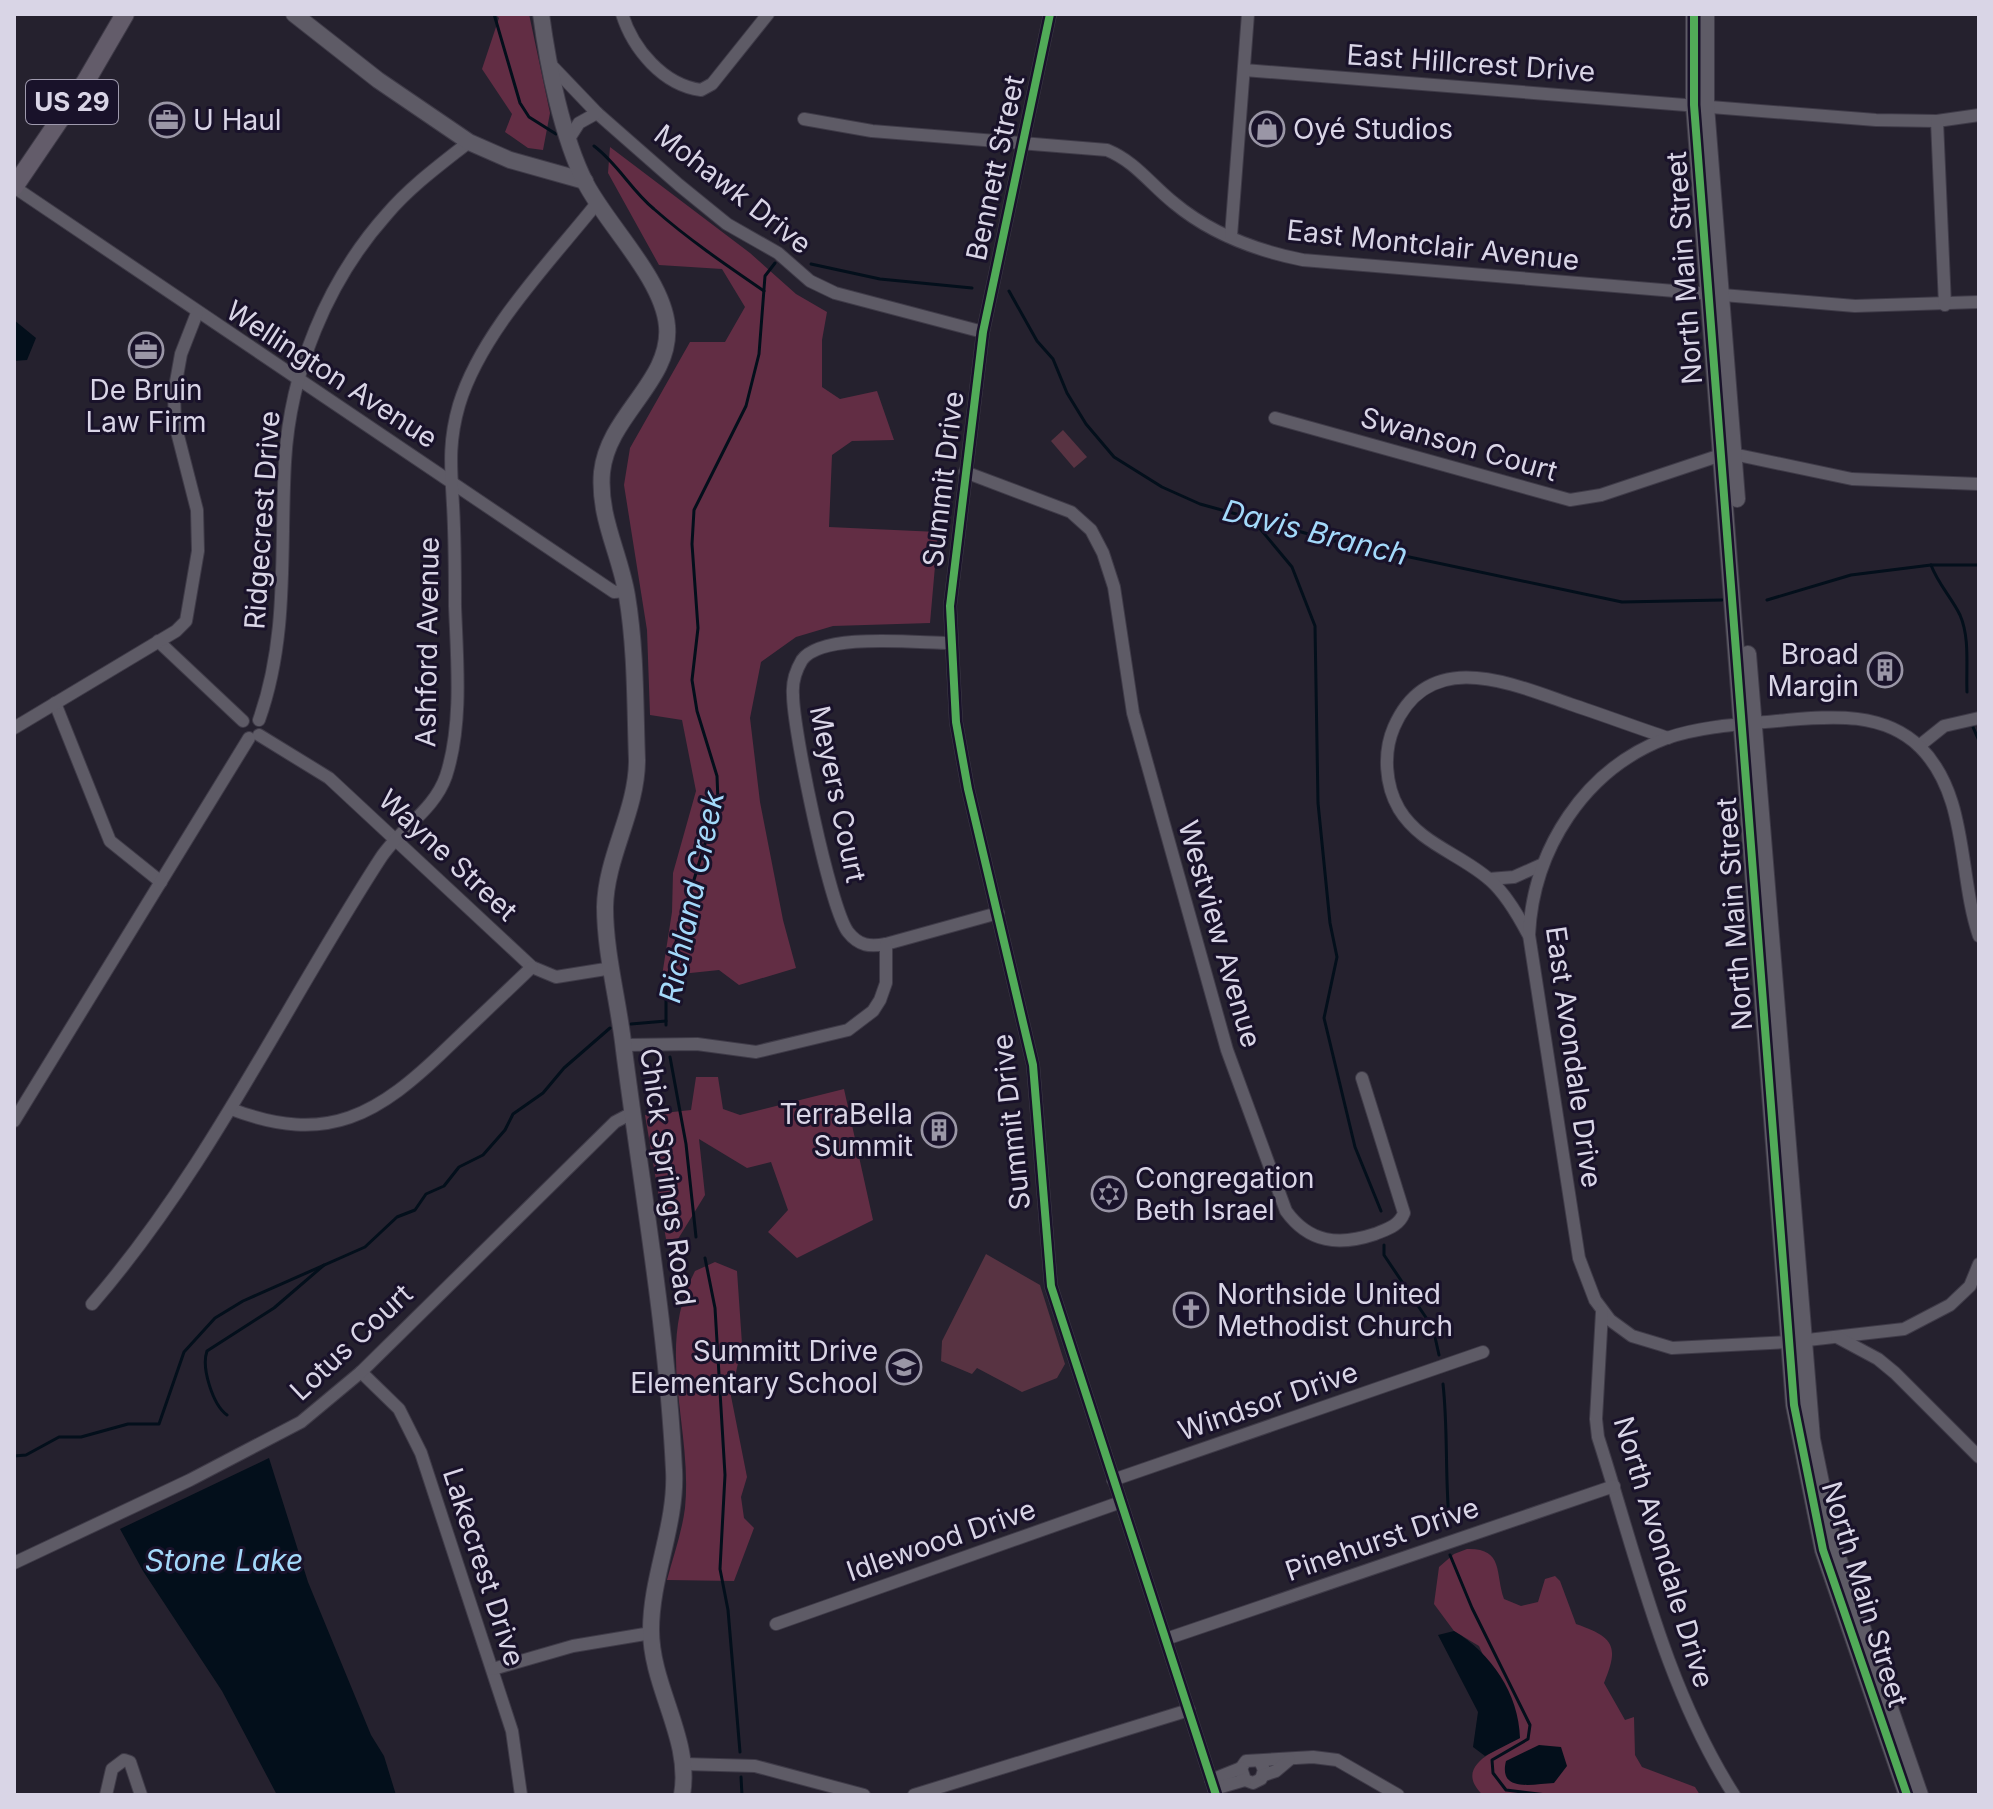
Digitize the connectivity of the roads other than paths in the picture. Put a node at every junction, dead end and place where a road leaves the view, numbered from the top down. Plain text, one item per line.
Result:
1 (125, 14) edge
2 (294, 14) edge
3 (541, 14) edge
4 (622, 14) edge
5 (768, 14) edge
6 (1050, 14) edge
7 (1694, 14) edge
8 (1706, 14) edge
9 (1246, 16) edge
10 (552, 66) junction
11 (1244, 70) junction
12 (1700, 105) junction
13 (597, 113) junction
14 (1979, 115) edge
15 (804, 119) dead end
16 (1937, 121) junction
17 (570, 137) junction
18 (469, 142) junction
19 (1021, 144) junction
20 (585, 181) junction
21 (14, 187) edge
22 (597, 203) junction
23 (1231, 236) junction
24 (1714, 295) junction
25 (1979, 302) edge
26 (1945, 305) junction
27 (197, 313) junction
28 (983, 332) junction
29 (299, 381) junction
30 (1275, 418) dead end
31 (1727, 454) junction
32 (965, 472) junction
33 (450, 480) junction
34 (1979, 484) edge
35 (626, 591) junction
36 (158, 641) junction
37 (950, 643) junction
38 (55, 703) junction
39 (1979, 718) edge
40 (259, 720) junction
41 (243, 721) junction
42 (1748, 724) junction
43 (14, 728) edge
44 (254, 737) junction
45 (1668, 738) junction
46 (1919, 746) junction
47 (395, 839) junction
48 (1541, 865) junction
49 (1489, 879) junction
50 (161, 882) junction
51 (998, 913) junction
52 (1529, 935) junction
53 (1979, 936) edge
54 (886, 944) junction
55 (532, 967) junction
56 (612, 968) junction
57 (624, 1045) junction
58 (1362, 1078) dead end
59 (14, 1091) edge
60 (24, 1104) junction
61 (231, 1109) junction
62 (632, 1113) junction
63 (14, 1121) edge
64 (1979, 1264) edge
65 (1974, 1284) edge
66 (92, 1304) dead end
67 (1602, 1312) junction
68 (1837, 1337) junction
69 (1795, 1341) junction
70 (1483, 1352) dead end
71 (361, 1372) junction
72 (1979, 1457) edge
73 (1113, 1480) junction
74 (1614, 1486) junction
75 (1121, 1502) junction
76 (14, 1563) edge
77 (1842, 1588) junction
78 (776, 1624) dead end
79 (651, 1633) junction
80 (1166, 1639) junction
81 (493, 1669) junction
82 (1189, 1710) junction
83 (1289, 1760) junction
84 (1260, 1761) junction
85 (684, 1764) junction
86 (1243, 1774) junction
87 (1264, 1775) junction
88 (1214, 1788) edge
89 (944, 1791) edge
90 (106, 1795) edge
91 (141, 1795) edge
92 (521, 1795) edge
93 (682, 1795) edge
94 (864, 1795) edge
95 (914, 1795) edge
96 (1398, 1795) edge
97 (1734, 1795) edge
98 (1907, 1795) edge
99 (1920, 1795) edge

1 - 21 main road, US 29
2 - 18 street
3 - 10 street
4 - 5 street
6 - 19 street, Bennett Street
7 - 12 street, North Main Street
8 - 12 street, North Main Street
9 - 11 street
10 - 13 street, Mohawk Drive
10 - 17 street
11 - 12 street, East Hillcrest Drive
11 - 23 street
12 - 16 street, East Hillcrest Drive
12 - 24 street, North Main Street
13 - 17 street
13 - 28 street, Mohawk Drive
14 - 16 street, East Hillcrest Drive
15 - 19 street, East Montclair Avenue
16 - 26 street
17 - 20 street
18 - 20 street
18 - 29 street, Ridgecrest Drive
19 - 23 street, East Montclair Avenue
19 - 28 street, Bennett Street
20 - 22 street, Chick Springs Road
21 - 27 street, Wellington Avenue
22 - 33 street, Ashford Avenue
22 - 35 street, Chick Springs Road
23 - 24 street, East Montclair Avenue
24 - 26 street, East Montclair Avenue
24 - 31 street, North Main Street
25 - 26 street, East Montclair Avenue
27 - 29 street, Wellington Avenue
27 - 36 street
28 - 32 street, Summit Drive
29 - 33 street, Wellington Avenue
29 - 40 street, Ridgecrest Drive
30 - 31 street, Swanson Court
31 - 34 street
31 - 42 street, North Main Street
32 - 37 street, Summit Drive
32 - 58 street, Westview Avenue
33 - 35 street, Wellington Avenue
33 - 47 street, Ashford Avenue
35 - 56 street, Chick Springs Road
36 - 38 street
36 - 41 street
37 - 51 street, Summit Drive
37 - 54 street, Meyers Court
38 - 43 street
38 - 50 street
39 - 46 street
40 - 41 street
40 - 44 street
41 - 44 street
42 - 45 street, East Avondale Drive
42 - 46 street, East Avondale Drive
42 - 69 street, North Main Street
44 - 47 street, Wayne Street
44 - 50 street
45 - 48 street, East Avondale Drive
45 - 49 street
46 - 53 street
47 - 55 street, Wayne Street
47 - 61 street, Ashford Avenue
48 - 49 street
48 - 52 street, East Avondale Drive
49 - 52 street
50 - 60 street
51 - 54 street
51 - 73 street, Summit Drive
52 - 67 street, East Avondale Drive
54 - 57 street
55 - 56 street
55 - 61 street
56 - 57 street, Chick Springs Road
57 - 62 street, Chick Springs Road
59 - 60 street
60 - 63 street
61 - 66 street, Ashford Avenue
62 - 71 street, Lotus Court
62 - 79 street, Chick Springs Road
64 - 65 street
65 - 68 street, East Avondale Drive
67 - 69 street, East Avondale Drive
67 - 74 street, North Avondale Drive
68 - 69 street, East Avondale Drive
68 - 72 street
69 - 77 street, North Main Street
70 - 73 street, Windsor Drive
71 - 76 street, Lotus Court
71 - 81 street, Lakecrest Drive
73 - 75 street, Summit Drive
74 - 80 street, Pinehurst Drive
74 - 97 street, North Avondale Drive
75 - 78 street, Idlewood Drive
75 - 80 street, Summit Drive
77 - 98 street, North Main Street
77 - 99 street, North Main Street
79 - 81 street
79 - 85 street, Chick Springs Road
80 - 82 street, Summit Drive
81 - 92 street, Lakecrest Drive
82 - 88 street, Summit Drive
82 - 89 street
83 - 84 street
83 - 87 street
83 - 96 street
84 - 86 street
84 - 87 street
85 - 93 street, Chick Springs Road
85 - 94 street
86 - 87 street
86 - 88 street
89 - 95 street
90 - 91 street

